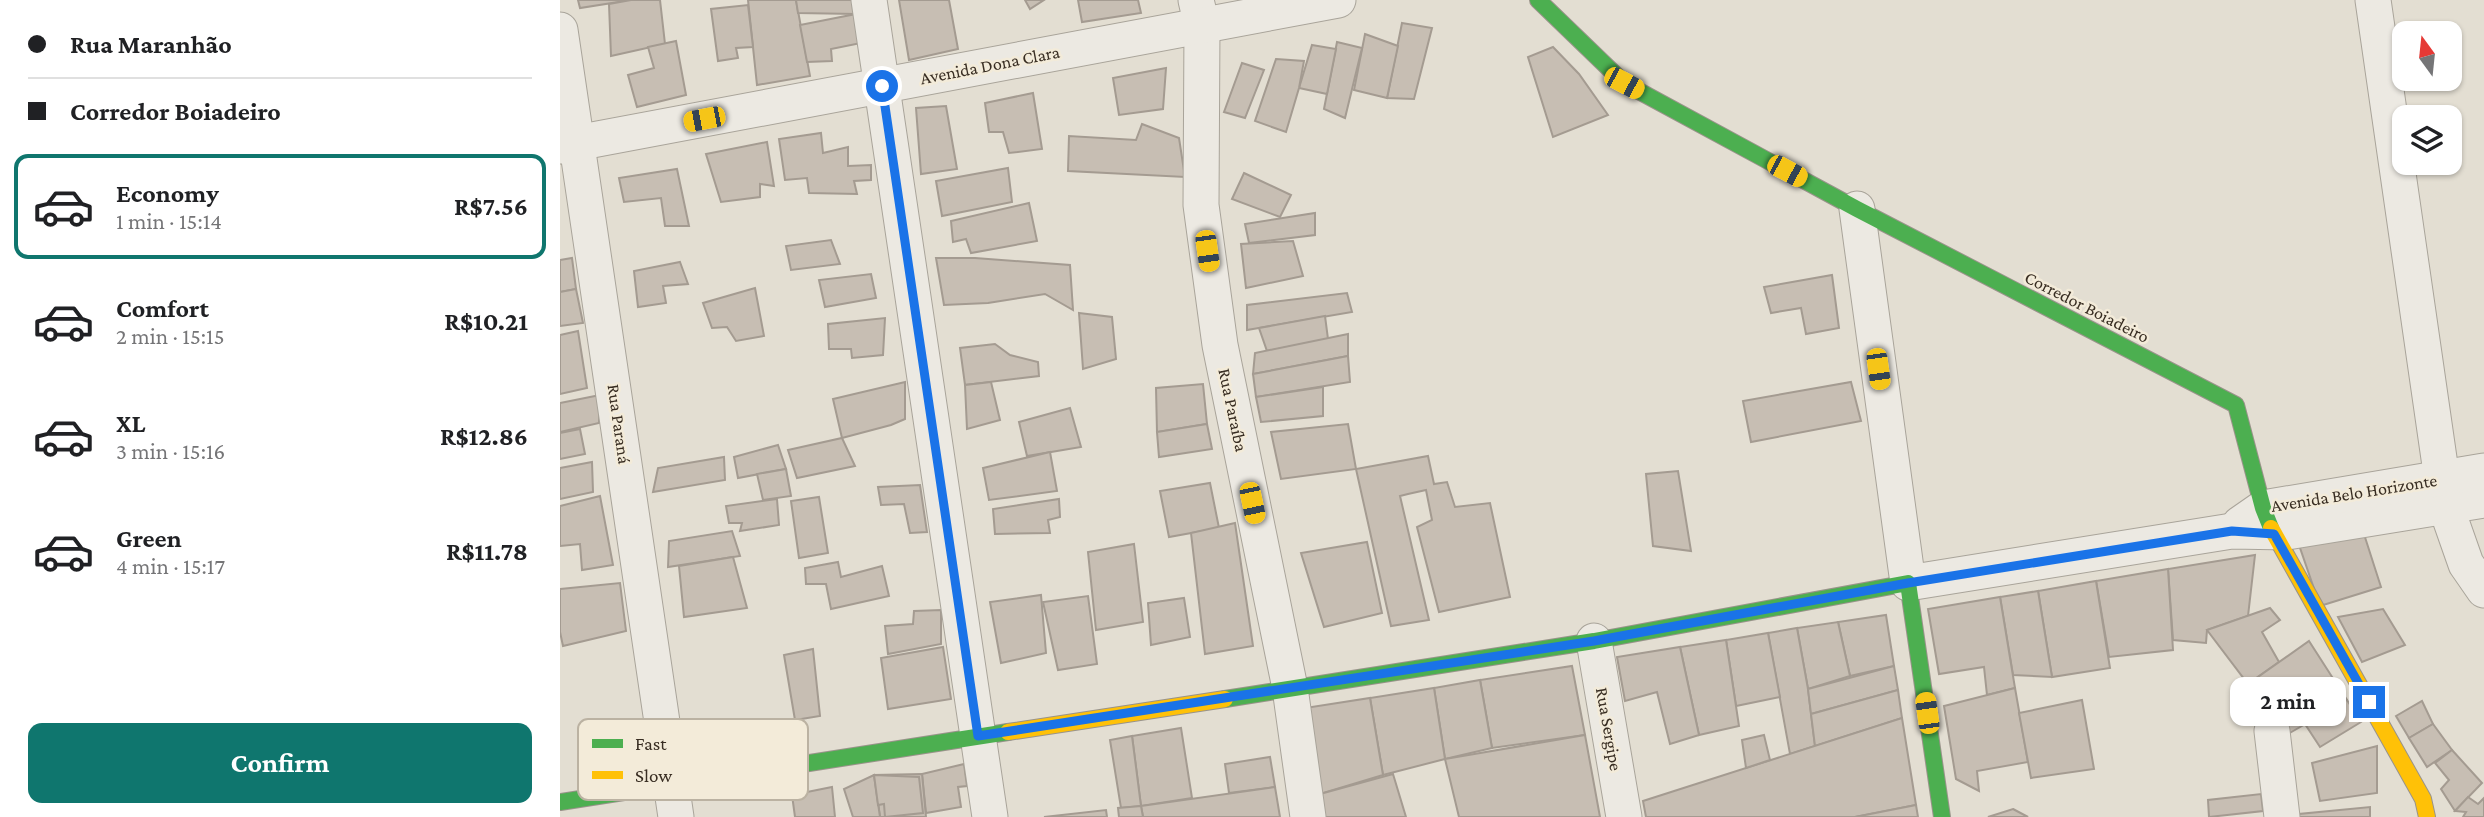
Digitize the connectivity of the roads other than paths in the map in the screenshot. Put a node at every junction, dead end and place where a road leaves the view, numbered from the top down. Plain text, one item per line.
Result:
1 (869, 0) edge
2 (1338, 0) edge
3 (1538, 0) edge
4 (2373, 0) edge
5 (1199, 13) edge
6 (560, 30) edge
7 (882, 86) junction
8 (569, 145) edge
9 (1857, 209) junction
10 (2484, 471) edge
11 (2444, 493) junction
12 (2484, 500) edge
13 (2268, 521) junction
14 (1908, 583) junction
15 (2484, 590) edge
16 (1594, 641) junction
17 (1290, 688) junction
18 (661, 719) edge
19 (2272, 731) dead end
20 (978, 736) junction
21 (808, 772) edge
22 (674, 801) edge
23 (560, 802) edge
24 (990, 817) edge
25 (1307, 817) edge
26 (1624, 817) edge
27 (1942, 817) edge
28 (2282, 817) edge
29 (2427, 817) edge

1 - 7 street
2 - 5 street, Avenida Dona Clara
3 - 9 street, Corredor Boiadeiro
4 - 11 street
5 - 7 street, Avenida Dona Clara
5 - 17 street, Rua Paraíba
6 - 8 street, Rua Paraná
7 - 8 street, Avenida Dona Clara
7 - 20 street
8 - 18 street, Rua Paraná
9 - 13 street, Corredor Boiadeiro
9 - 14 street
10 - 11 street, Avenida Belo Horizonte
11 - 12 street, Avenida Belo Horizonte
11 - 13 street, Avenida Belo Horizonte
11 - 15 street
13 - 14 street, Avenida Belo Horizonte
13 - 29 street, Corredor Boiadeiro
14 - 16 street, Avenida Belo Horizonte
14 - 27 street
16 - 17 street, Avenida Belo Horizonte
16 - 26 street, Rua Sergipe
17 - 20 street, Avenida Belo Horizonte
17 - 25 street, Rua Paraíba
19 - 28 street
20 - 21 street, Avenida Belo Horizonte
20 - 24 street
22 - 23 street, Avenida Belo Horizonte

